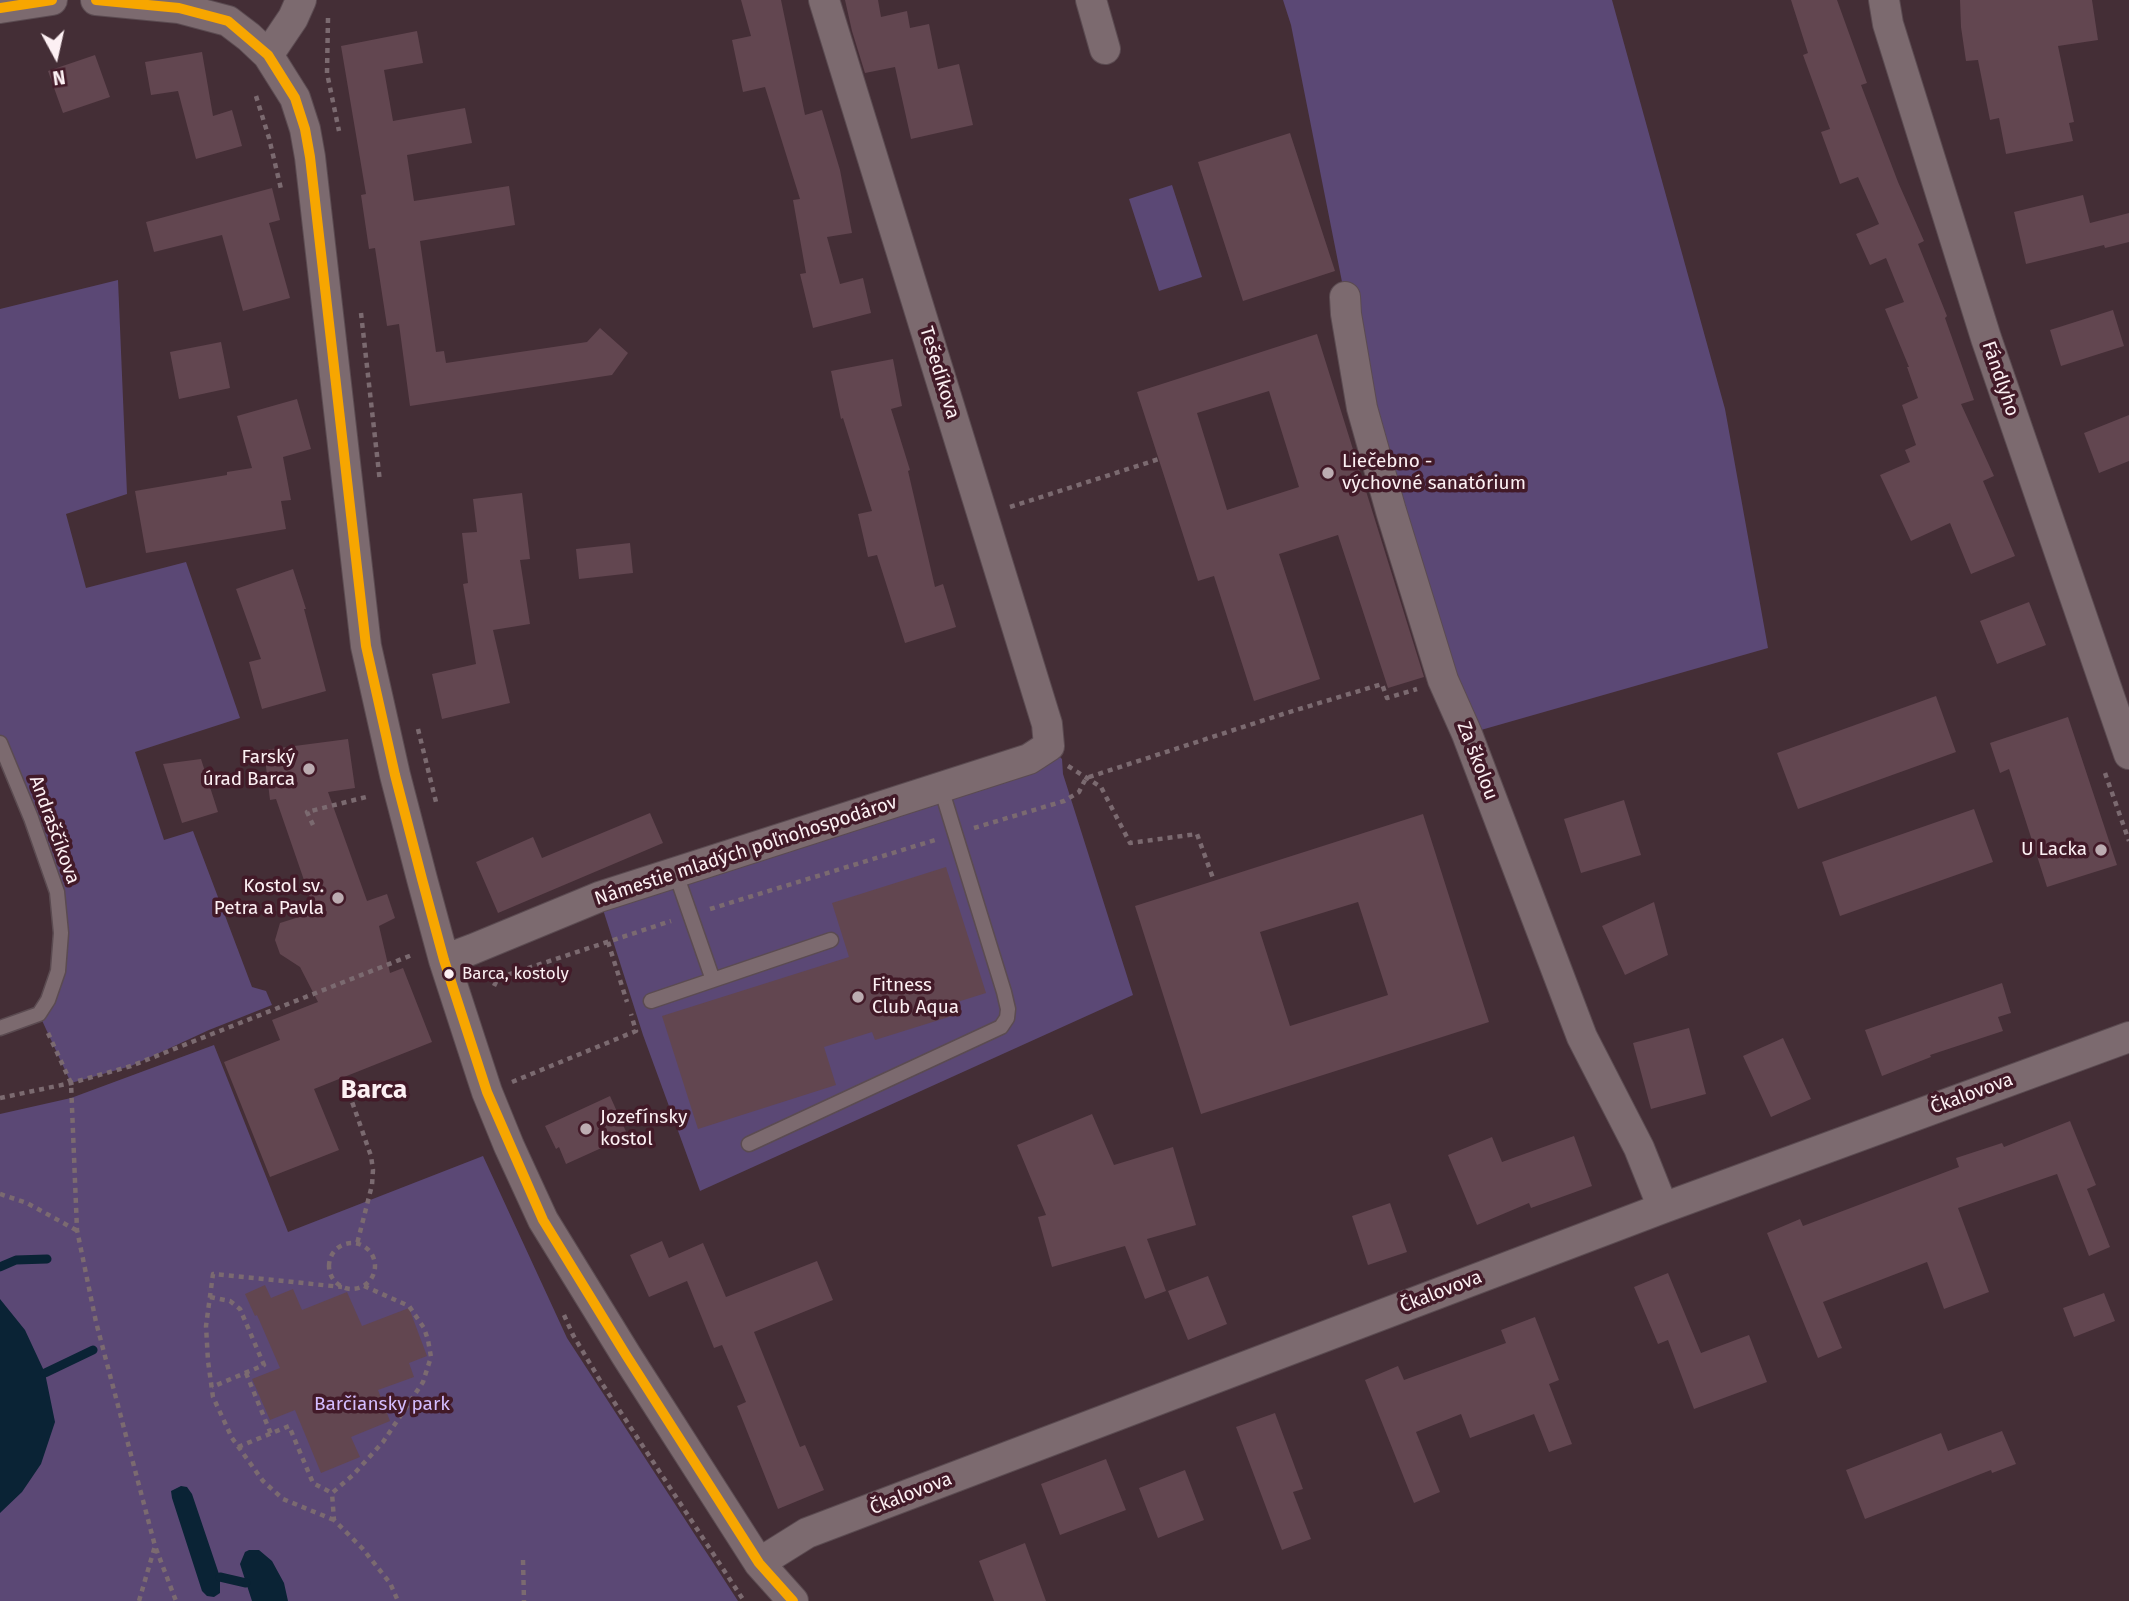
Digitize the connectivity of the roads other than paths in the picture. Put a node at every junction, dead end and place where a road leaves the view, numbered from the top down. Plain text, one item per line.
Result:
1 (52, 0) edge
2 (96, 0) edge
3 (824, 0) edge
4 (1091, 0) edge
5 (1884, 0) edge
6 (315, 3) edge
7 (0, 8) edge
8 (1105, 49) dead end
9 (268, 55) junction
10 (1345, 297) dead end
11 (0, 743) edge
12 (1049, 746) joint
13 (2129, 754) edge
14 (941, 788) junction
15 (676, 874) junction
16 (831, 940) dead end
17 (444, 960) junction
18 (713, 980) junction
19 (651, 1001) dead end
20 (0, 1028) edge
21 (2129, 1037) edge
22 (749, 1144) dead end
23 (1663, 1208) junction
24 (759, 1563) junction
25 (793, 1601) edge

1 - 7 street
2 - 9 street
3 - 12 street, Tešedíkova
4 - 8 street
5 - 13 street, Fándlyho
6 - 9 street
9 - 17 street
10 - 23 street, Za školou
11 - 20 lane, Andraščíkova
12 - 14 street, Námestie mladých poľnohospodárov
14 - 15 street, Námestie mladých poľnohospodárov
14 - 22 lane
15 - 17 street, Námestie mladých poľnohospodárov
15 - 18 lane
16 - 18 lane
17 - 24 street
18 - 19 lane
21 - 23 street, Čkalovova
23 - 24 street, Čkalovova
24 - 25 street

